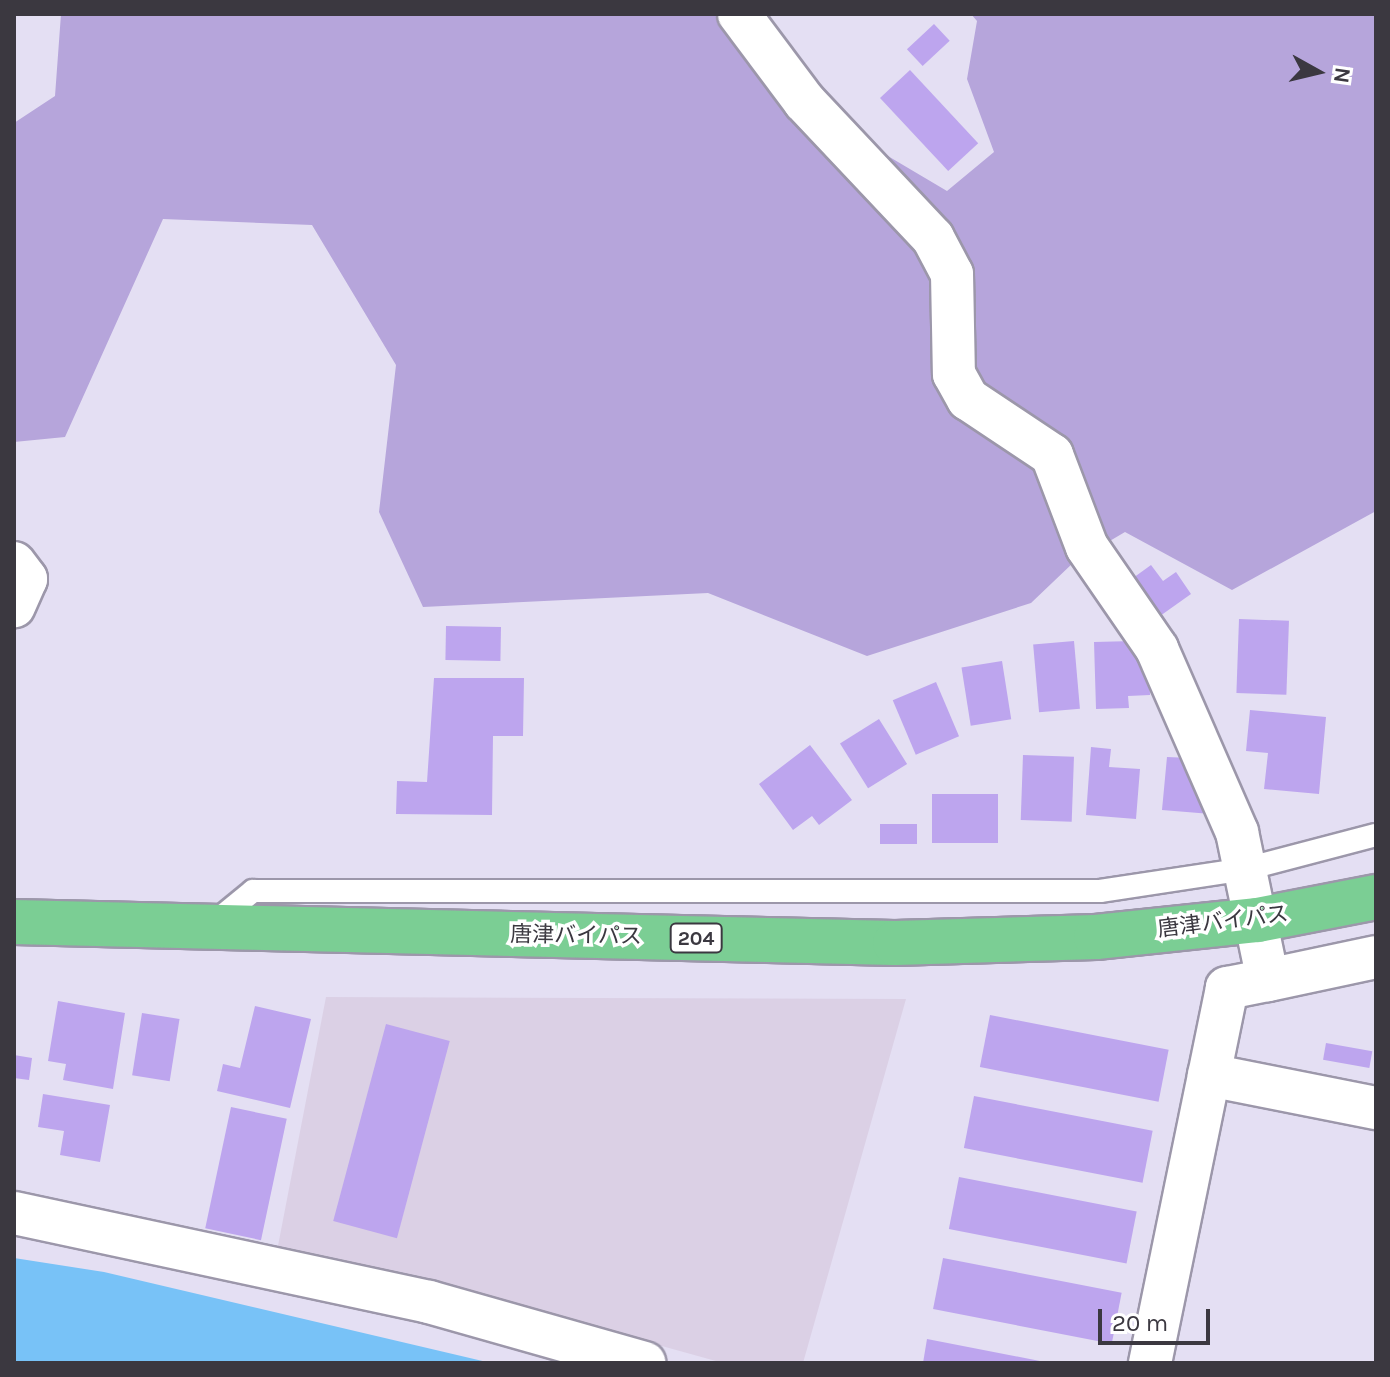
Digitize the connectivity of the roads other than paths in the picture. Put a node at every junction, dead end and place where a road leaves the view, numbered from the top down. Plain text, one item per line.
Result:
1 (739, 14) edge
2 (14, 563) edge
3 (14, 606) edge
4 (1376, 835) edge
5 (1246, 869) junction
6 (1376, 897) edge
7 (1258, 920) junction
8 (14, 922) edge
9 (215, 922) junction
10 (1376, 957) edge
11 (1268, 980) junction
12 (1209, 1075) junction
13 (1376, 1108) edge
14 (14, 1213) edge
15 (645, 1363) edge
16 (1150, 1363) edge

1 - 5 street
2 - 3 street
4 - 5 lane
5 - 7 street
5 - 9 lane
6 - 7 highway, 唐津バイパス / 204
7 - 9 highway, 唐津バイパス / 204
7 - 11 street
8 - 9 highway, 唐津バイパス / 204
10 - 11 street
11 - 12 street
12 - 13 street
12 - 16 street
14 - 15 street

